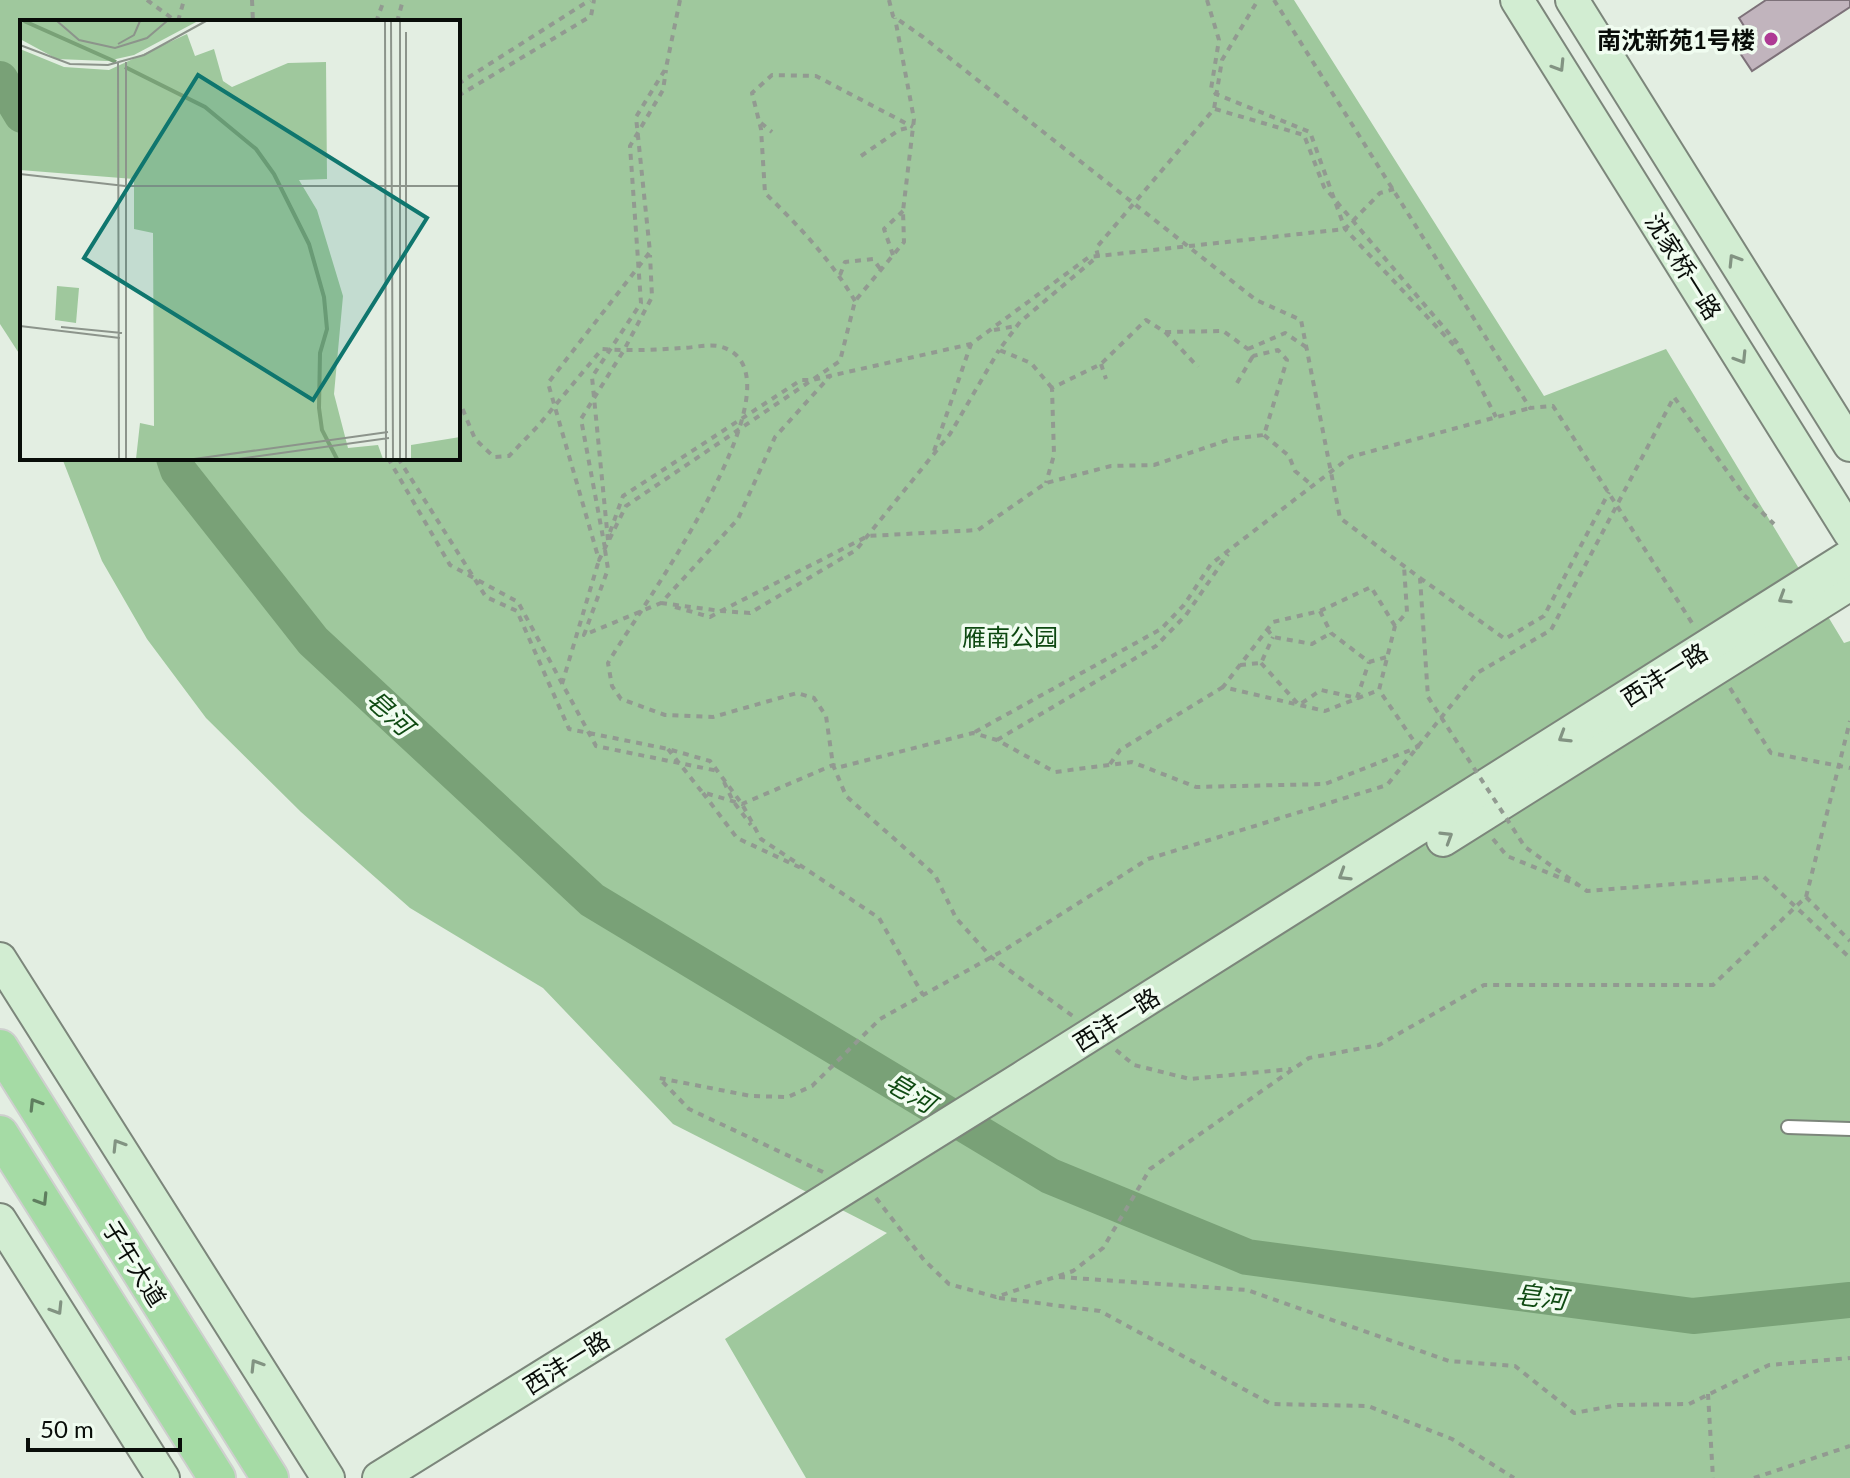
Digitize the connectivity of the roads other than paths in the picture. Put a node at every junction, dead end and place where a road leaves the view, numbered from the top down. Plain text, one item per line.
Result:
1 (1517, 0) edge
2 (1572, 0) edge
3 (1850, 445) edge
4 (1850, 533) edge
5 (1850, 556) edge
6 (1850, 584) edge
7 (1712, 657) junction
8 (0, 959) edge
9 (1104, 1040) junction
10 (0, 1048) edge
11 (1788, 1127) dead end
12 (1850, 1129) edge
13 (0, 1134) edge
14 (868, 1186) junction
15 (0, 1220) edge
16 (163, 1478) edge
17 (217, 1478) edge
18 (270, 1478) edge
19 (328, 1478) edge
20 (379, 1478) edge
21 (419, 1478) edge

1 -> 4 main road, 沈家桥一路
3 -> 2 main road, 沈家桥一路
5 -> 7 main road, 西沣一路
6 - 7 main road, 西沣一路
7 -> 9 main road, 西沣一路
9 -> 7 main road, 西沣一路
19 -> 8 main road
9 - 14 main road, 西沣一路
18 -> 10 main road, 子午大道
11 - 12 lane
13 -> 17 main road, 子午大道
14 - 20 main road, 西沣一路
14 - 21 main road, 西沣一路
15 -> 16 main road

